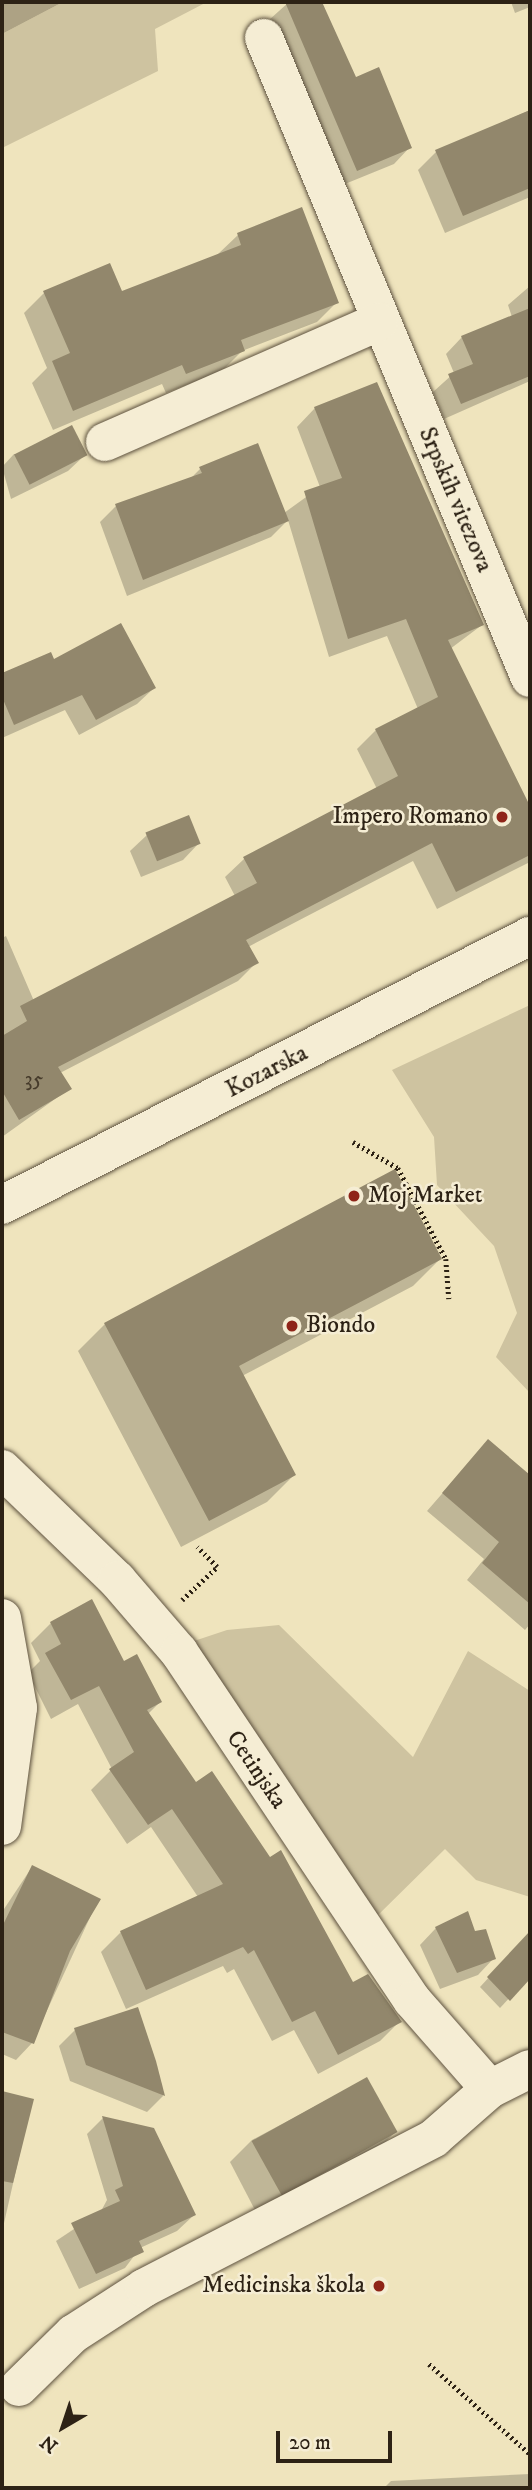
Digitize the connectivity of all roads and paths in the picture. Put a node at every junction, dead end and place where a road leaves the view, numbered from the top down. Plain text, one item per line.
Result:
1 (264, 38) dead end
2 (379, 322) junction
3 (105, 442) dead end
4 (530, 678) edge
5 (530, 936) edge
6 (353, 1142) dead end
7 (2, 1205) edge
8 (449, 1299) dead end
9 (2, 1469) edge
10 (197, 1547) dead end
11 (217, 1567) dead end
12 (2, 1618) edge
13 (2, 1826) edge
14 (530, 2069) edge
15 (490, 2090) junction
16 (429, 2364) dead end
17 (19, 2387) dead end
18 (530, 2454) edge

1 - 2 street, Srpskih vitezova
2 - 3 street
2 - 4 street, Srpskih vitezova
5 - 7 street, Kozarska
6 - 8 path
9 - 15 street, Cetinjska
10 - 11 path
12 - 13 street
14 - 15 street
15 - 17 street
16 - 18 path

